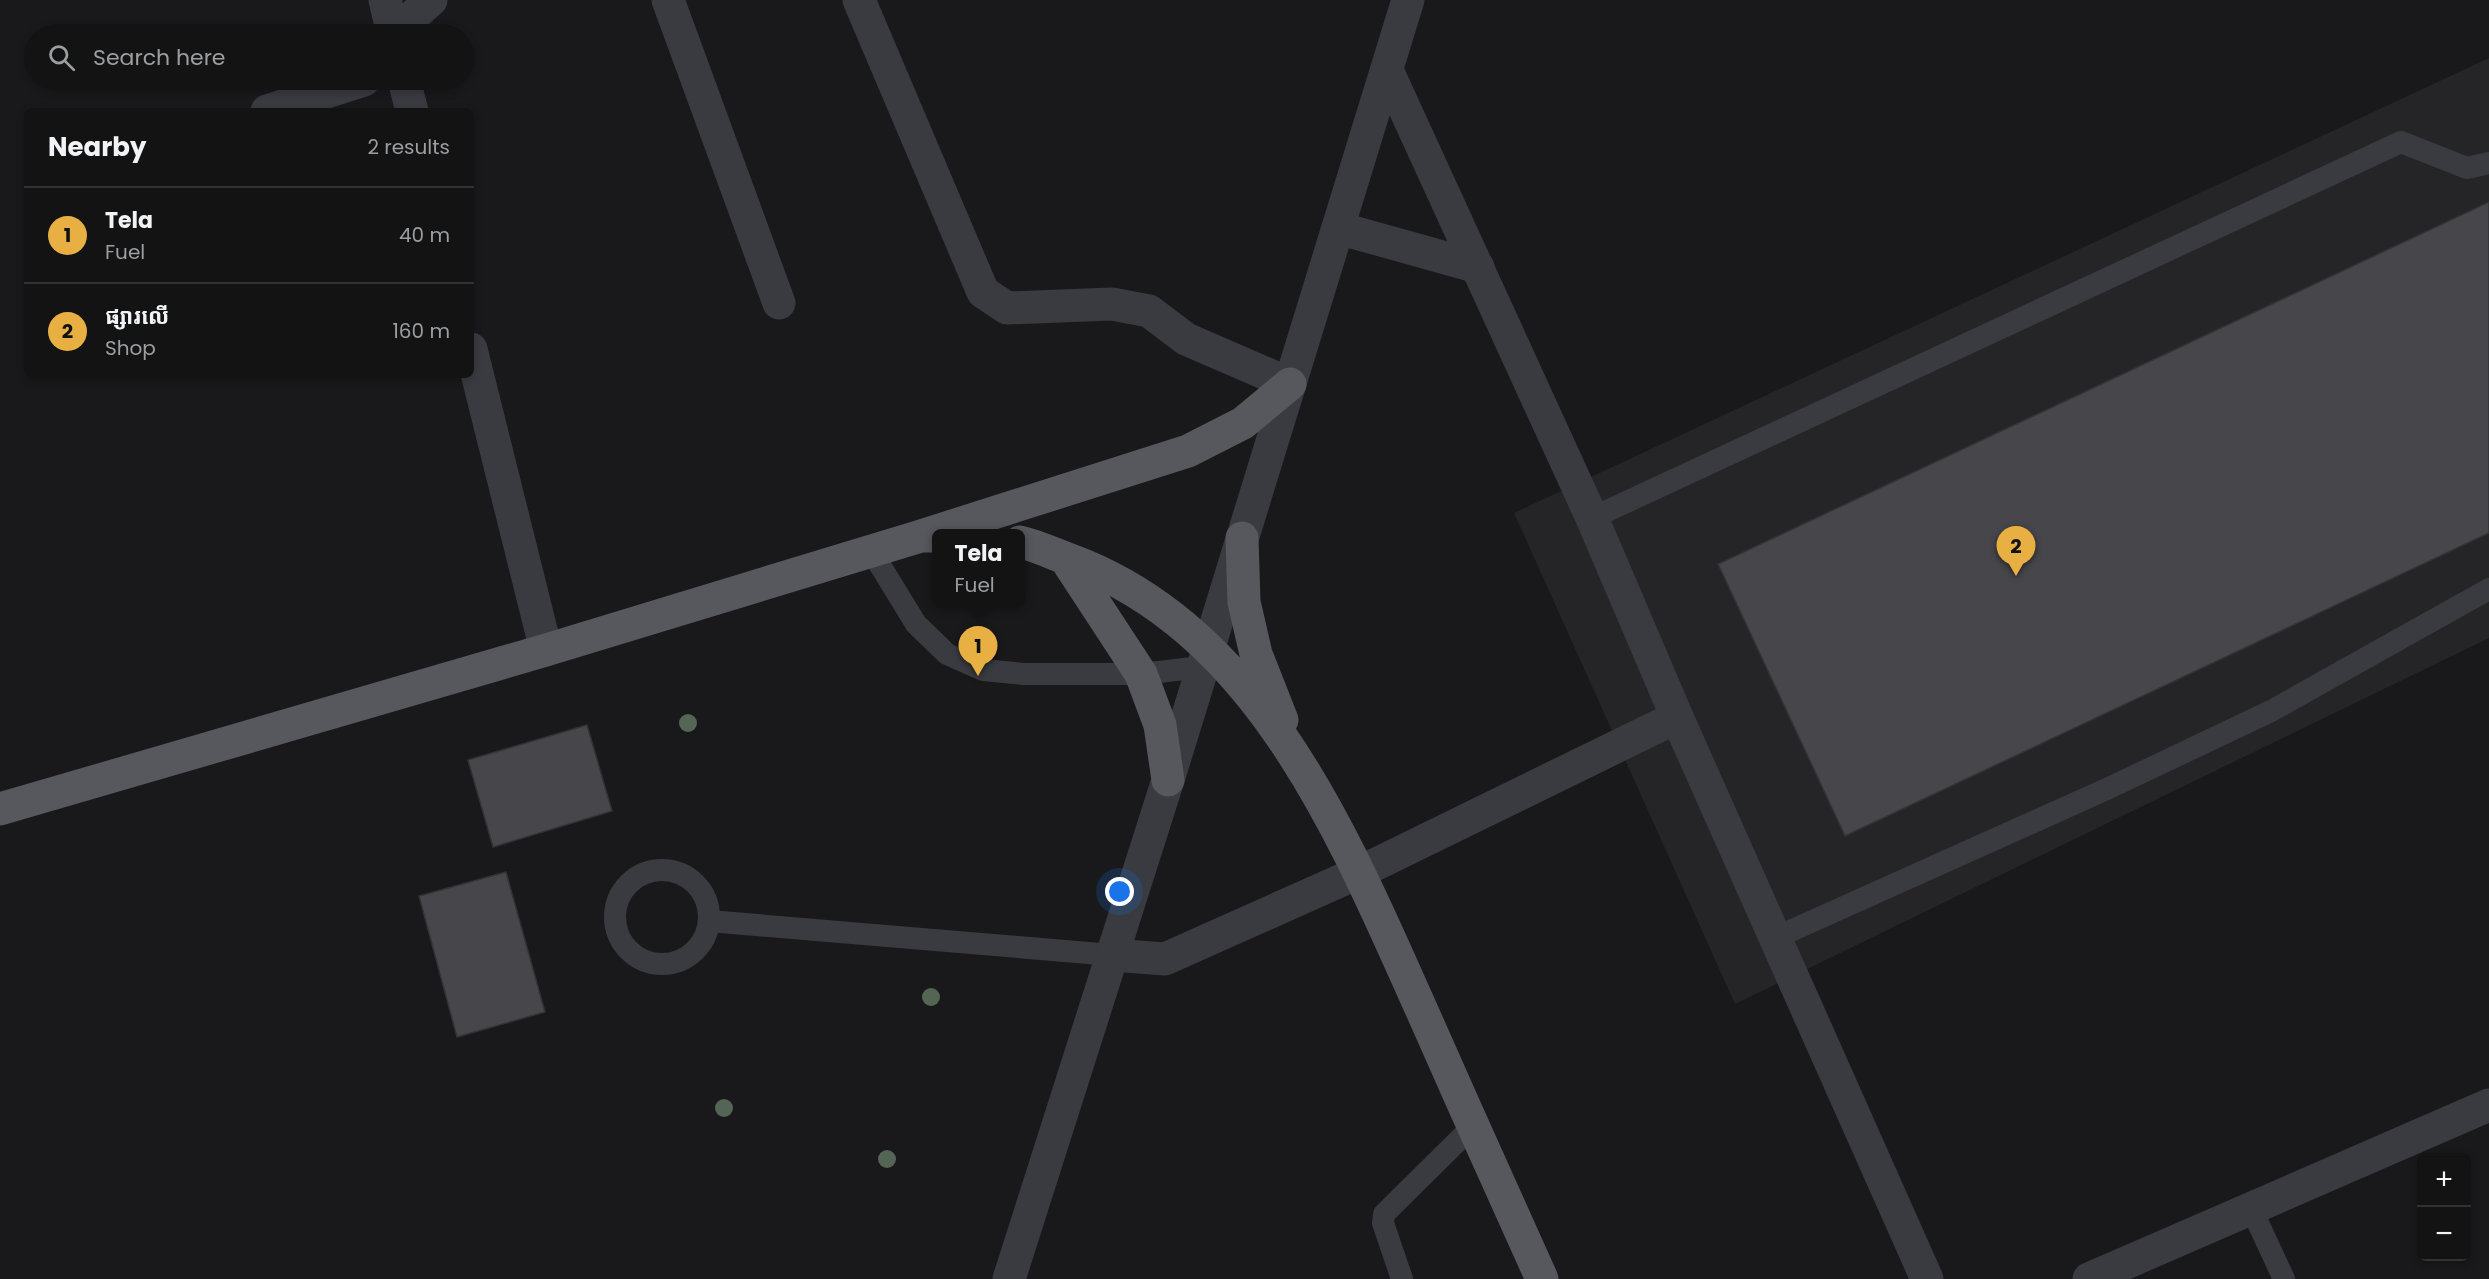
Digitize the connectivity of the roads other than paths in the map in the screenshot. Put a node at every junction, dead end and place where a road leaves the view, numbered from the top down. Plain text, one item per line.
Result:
1 (385, 0) edge
2 (432, 0) edge
3 (668, 0) edge
4 (859, 0) edge
5 (1408, 0) edge
6 (391, 24) edge
7 (404, 24) edge
8 (1387, 70) junction
9 (333, 90) edge
10 (407, 90) edge
11 (276, 108) edge
12 (411, 108) edge
13 (2489, 164) edge
14 (1338, 228) junction
15 (1478, 267) junction
16 (778, 303) dead end
17 (474, 361) edge
18 (1290, 384) junction
19 (1592, 518) junction
20 (949, 529) edge
21 (928, 536) edge
22 (1242, 538) junction
23 (1025, 544) edge
24 (872, 552) junction
25 (1065, 558) junction
26 (2489, 589) edge
27 (546, 650) junction
28 (1205, 658) junction
29 (1141, 674) junction
30 (1677, 717) junction
31 (1299, 763) junction
32 (1168, 780) junction
33 (0, 809) edge
34 (1360, 872) junction
35 (710, 921) junction
36 (1774, 938) junction
37 (1113, 956) junction
38 (2489, 1105) edge
39 (1473, 1126) junction
40 (2250, 1209) junction
41 (1009, 1279) edge
42 (1402, 1279) edge
43 (1542, 1279) edge
44 (1927, 1279) edge
45 (2089, 1279) edge
46 (2284, 1279) edge

1 - 6 street
2 - 7 street
3 - 16 street
4 - 18 street
5 - 8 street
8 - 14 street
8 - 15 street
9 - 11 street
10 - 12 street
13 - 19 lane
14 - 15 street
14 - 18 street
15 - 19 street
17 - 27 street
18 - 20 main road
18 - 22 street
19 - 30 street
21 - 24 main road
22 - 28 street
22 - 31 main road
23 - 25 main road
24 - 27 main road
24 - 29 lane
25 - 28 main road
25 - 29 main road
26 - 36 lane
27 - 33 main road
28 - 29 lane
28 - 31 main road
28 - 32 street
29 - 32 main road
30 - 34 street
30 - 36 street
31 - 34 main road
32 - 37 street
34 - 37 street
34 - 39 main road
35 - 35 lane
35 - 37 lane
36 - 44 street
37 - 41 street
38 - 40 street
39 - 42 lane
39 - 43 main road
40 - 45 street
40 - 46 lane

